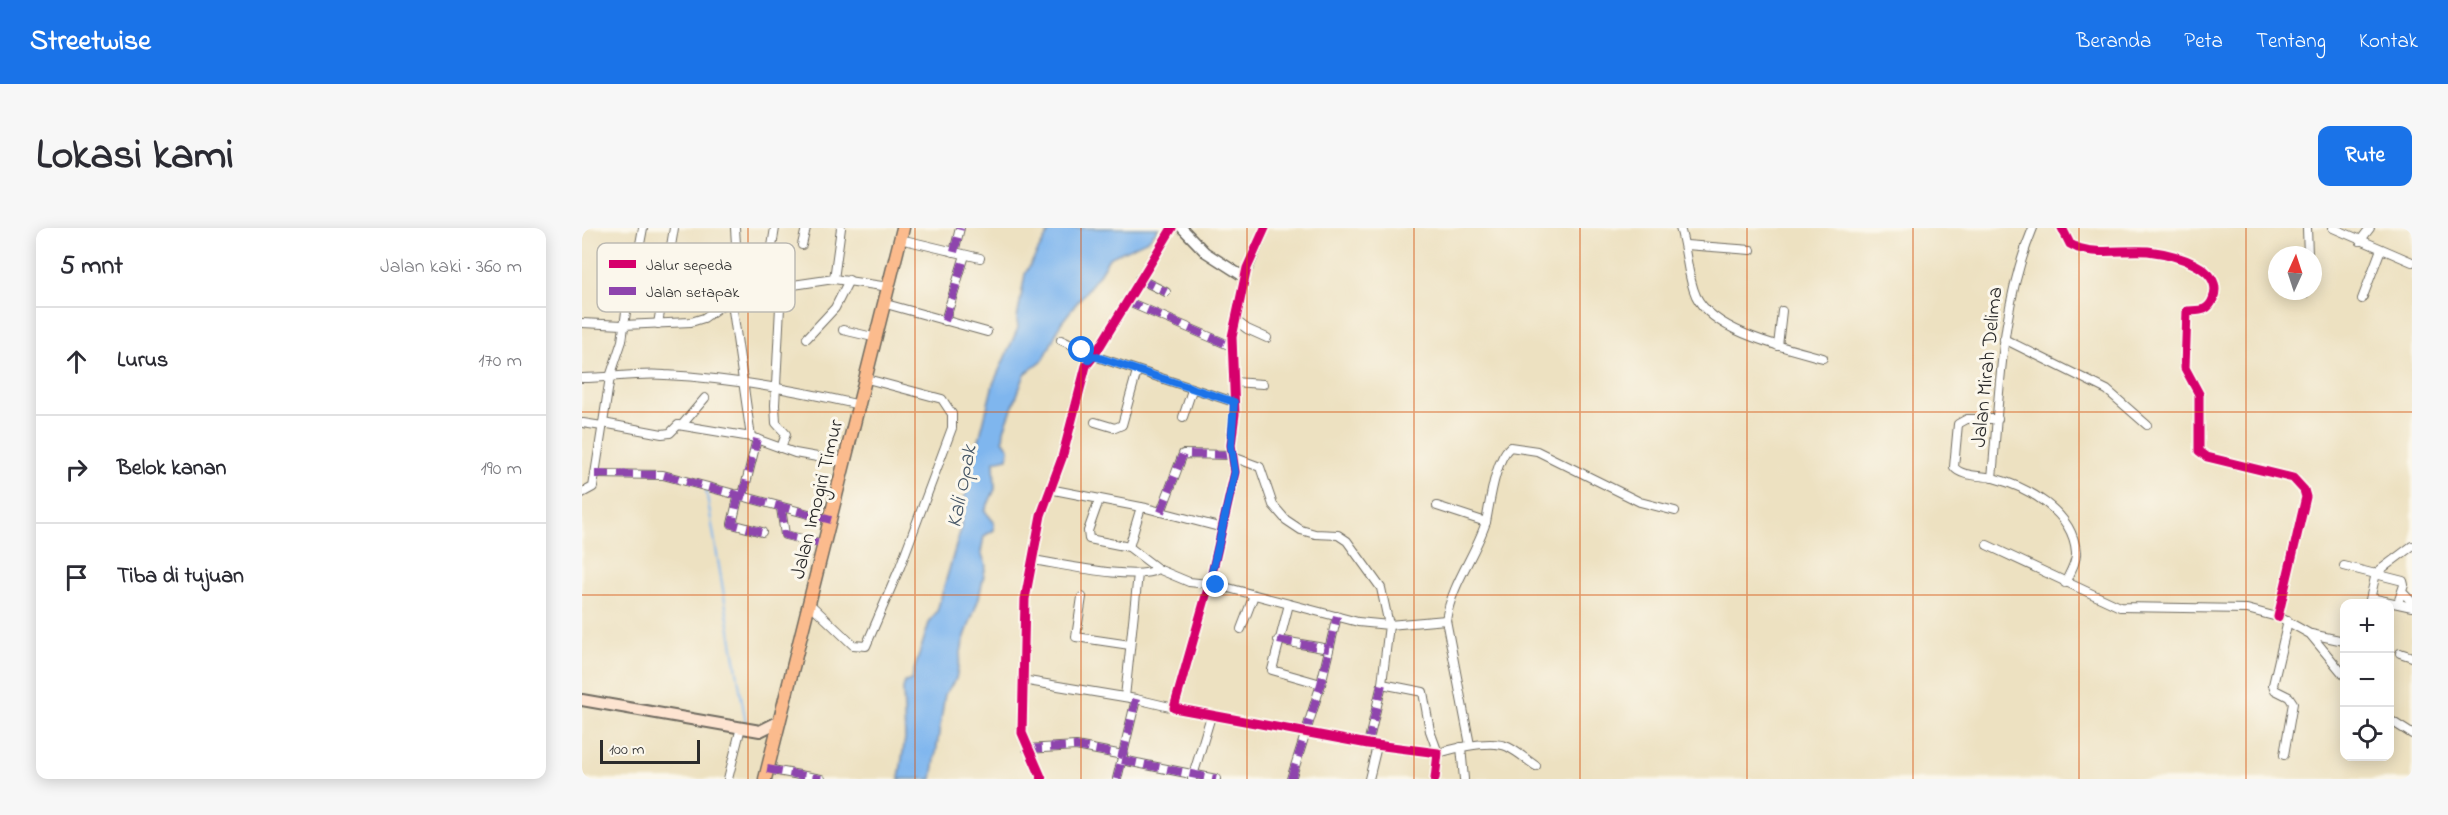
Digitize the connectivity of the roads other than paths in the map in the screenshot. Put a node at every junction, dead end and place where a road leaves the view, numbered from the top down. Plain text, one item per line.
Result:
1 (643, 228) edge
2 (674, 228) edge
3 (735, 228) edge
4 (775, 228) edge
5 (806, 228) edge
6 (841, 228) edge
7 (960, 228) edge
8 (1172, 228) edge
9 (1182, 228) edge
10 (1265, 228) edge
11 (1680, 228) edge
12 (2033, 228) edge
13 (2062, 228) edge
14 (2307, 228) edge
15 (2333, 228) edge
16 (2370, 228) edge
17 (902, 233) edge
18 (2360, 241) junction
19 (640, 243) edge
20 (672, 243) edge
21 (736, 243) edge
22 (773, 243) edge
23 (802, 245) dead end
24 (1686, 245) junction
25 (2308, 246) edge
26 (2381, 249) junction
27 (1751, 250) dead end
28 (954, 252) junction
29 (965, 255) junction
30 (980, 258) dead end
31 (2412, 262) edge
32 (1244, 277) junction
33 (834, 279) junction
34 (1139, 279) junction
35 (849, 280) junction
36 (795, 285) edge
37 (889, 287) junction
38 (1166, 292) dead end
39 (2362, 299) dead end
40 (1126, 301) junction
41 (886, 304) junction
42 (1782, 311) dead end
43 (625, 312) edge
44 (660, 312) edge
45 (712, 312) edge
46 (737, 312) edge
47 (780, 312) edge
48 (1235, 320) junction
49 (945, 321) junction
50 (582, 323) edge
51 (658, 324) junction
52 (623, 325) junction
53 (843, 330) dead end
54 (987, 332) dead end
55 (807, 338) dead end
56 (877, 338) junction
57 (1267, 338) dead end
58 (2004, 339) junction
59 (1061, 340) dead end
60 (1231, 346) junction
61 (1778, 346) junction
62 (1092, 358) junction
63 (1823, 358) dead end
64 (1137, 371) junction
65 (610, 375) junction
66 (582, 378) edge
67 (867, 379) junction
68 (1233, 382) junction
69 (745, 383) junction
70 (1263, 384) dead end
71 (776, 390) junction
72 (1192, 390) junction
73 (705, 398) dead end
74 (1234, 402) junction
75 (860, 405) junction
76 (1183, 417) dead end
77 (1998, 419) junction
78 (1095, 422) dead end
79 (583, 423) edge
80 (603, 424) junction
81 (682, 425) junction
82 (2147, 425) dead end
83 (754, 438) junction
84 (781, 448) junction
85 (1232, 456) junction
86 (845, 462) junction
87 (595, 474) junction
88 (1992, 478) junction
89 (1049, 489) junction
90 (582, 493) edge
91 (741, 495) junction
92 (1099, 500) junction
93 (1437, 506) dead end
94 (1141, 507) junction
95 (782, 508) junction
96 (1161, 512) junction
97 (1675, 512) dead end
98 (831, 520) junction
99 (1486, 522) junction
100 (1223, 528) junction
101 (762, 532) dead end
102 (825, 544) junction
103 (1987, 545) dead end
104 (2412, 546) edge
105 (1129, 547) junction
106 (1033, 560) junction
107 (2344, 566) dead end
108 (1158, 569) junction
109 (2376, 573) junction
110 (1137, 574) junction
111 (2065, 583) junction
112 (1209, 586) junction
113 (2402, 592) junction
114 (1254, 595) junction
115 (1082, 597) dead end
116 (2370, 599) edge
117 (2412, 602) edge
118 (2394, 603) edge
119 (2398, 603) junction
120 (810, 604) junction
121 (1288, 604) junction
122 (2412, 607) edge
123 (1337, 616) junction
124 (2278, 617) junction
125 (1446, 620) junction
126 (2288, 621) junction
127 (1389, 625) junction
128 (1240, 629) dead end
129 (2310, 634) junction
130 (2340, 639) edge
131 (1278, 640) junction
132 (1130, 645) junction
133 (1329, 649) junction
134 (2400, 653) dead end
135 (2412, 657) edge
136 (2340, 670) edge
137 (1022, 680) junction
138 (1321, 684) junction
139 (1382, 684) junction
140 (1125, 697) junction
141 (1136, 699) junction
142 (582, 700) edge
143 (1173, 708) junction
144 (1211, 717) junction
145 (780, 722) junction
146 (2394, 723) edge
147 (741, 727) junction
148 (760, 731) junction
149 (1306, 734) junction
150 (2412, 734) edge
151 (1368, 744) junction
152 (1377, 746) junction
153 (1465, 746) junction
154 (774, 747) junction
155 (1027, 749) junction
156 (1438, 753) junction
157 (2284, 755) dead end
158 (1123, 758) junction
159 (1536, 766) dead end
160 (766, 774) edge
161 (1193, 776) edge
162 (1216, 778) edge
163 (728, 779) edge
164 (821, 779) edge
165 (1042, 779) edge
166 (1117, 779) edge
167 (1291, 779) edge
168 (1369, 779) edge
169 (1435, 779) edge
170 (1464, 779) edge

1 - 19 street
2 - 20 street
3 - 21 street
4 - 22 street
5 - 23 street
6 - 33 street
7 - 28 street
8 - 34 street
9 - 32 street
10 - 32 street
11 - 24 street
12 - 58 street, Jalan Mirah Delima
13 - 124 street
14 - 25 street
15 - 18 street
16 - 18 street
17 - 28 street
17 - 37 main road, Jalan Imogiri Timur
18 - 26 street
24 - 27 street
24 - 61 street
26 - 31 street
26 - 39 street
28 - 29 street
29 - 30 street
29 - 49 street
32 - 48 street
33 - 35 street
33 - 36 street
34 - 38 street
34 - 40 street
35 - 37 street
35 - 55 street
37 - 41 main road, Jalan Imogiri Timur
40 - 60 street
40 - 62 street
41 - 49 street
41 - 56 main road, Jalan Imogiri Timur
42 - 61 street
43 - 52 street
44 - 51 street
45 - 51 street
46 - 69 street
47 - 71 street
48 - 57 street
48 - 60 street
49 - 54 street
50 - 52 street
51 - 52 street
52 - 65 street
53 - 56 street
56 - 67 main road, Jalan Imogiri Timur
58 - 77 street, Jalan Mirah Delima
58 - 82 street
59 - 62 street
60 - 68 street
61 - 63 street
62 - 64 street
62 - 89 street
64 - 72 street
64 - 78 street
65 - 66 street
65 - 69 street
65 - 80 street
67 - 75 main road, Jalan Imogiri Timur
67 - 120 street
68 - 70 street
68 - 74 street
69 - 71 street
69 - 83 street
71 - 75 street
71 - 84 street
72 - 74 street
72 - 76 street
73 - 81 street
74 - 85 street
75 - 86 main road, Jalan Imogiri Timur
77 - 88 street, Jalan Mirah Delima
77 - 88 street
79 - 80 street
80 - 81 street
80 - 87 street
81 - 83 street
83 - 84 street
83 - 91 street
84 - 86 street
85 - 96 street
85 - 100 street
85 - 127 street
86 - 98 main road, Jalan Imogiri Timur
87 - 90 street
87 - 91 street
88 - 111 street
89 - 92 street
89 - 106 street
91 - 95 street
91 - 101 street
92 - 94 street
92 - 105 street
93 - 99 street
94 - 96 street
94 - 105 street
95 - 98 street
95 - 102 street
96 - 100 street
97 - 99 street
98 - 102 main road, Jalan Imogiri Timur
99 - 125 street
100 - 112 street
102 - 120 main road, Jalan Imogiri Timur
103 - 111 street
104 - 109 street
105 - 108 street
106 - 110 street
106 - 137 street
107 - 109 street
108 - 110 street
108 - 112 street
109 - 113 street
109 - 116 street
110 - 132 street
111 - 124 street
112 - 114 street
112 - 143 street
113 - 117 street
113 - 119 street
114 - 121 street
114 - 128 street
115 - 132 street
118 - 119 street
119 - 122 street
120 - 145 main road, Jalan Imogiri Timur
121 - 123 street
121 - 131 street
123 - 127 street
123 - 133 street
124 - 126 street
125 - 127 street
125 - 153 street
126 - 129 street
126 - 157 street
127 - 139 street
129 - 130 street
129 - 136 street
131 - 133 street
131 - 138 street
132 - 140 street
133 - 138 street
134 - 135 street
137 - 140 street
137 - 155 street
138 - 149 street
139 - 151 street
139 - 156 street
140 - 141 street
141 - 143 street
141 - 158 street
142 - 147 main road
143 - 144 street
144 - 149 street
144 - 161 street
145 - 148 main road
145 - 154 main road, Jalan Imogiri Timur
146 - 150 street
147 - 148 main road
147 - 163 street
148 - 154 main road
149 - 151 street
149 - 167 street
151 - 152 street
152 - 156 street
152 - 168 street
153 - 156 street
153 - 159 street
153 - 170 street
154 - 160 main road, Jalan Imogiri Timur
155 - 158 street
155 - 165 street
156 - 169 street
158 - 161 street
158 - 166 street
160 - 164 street
161 - 162 street

